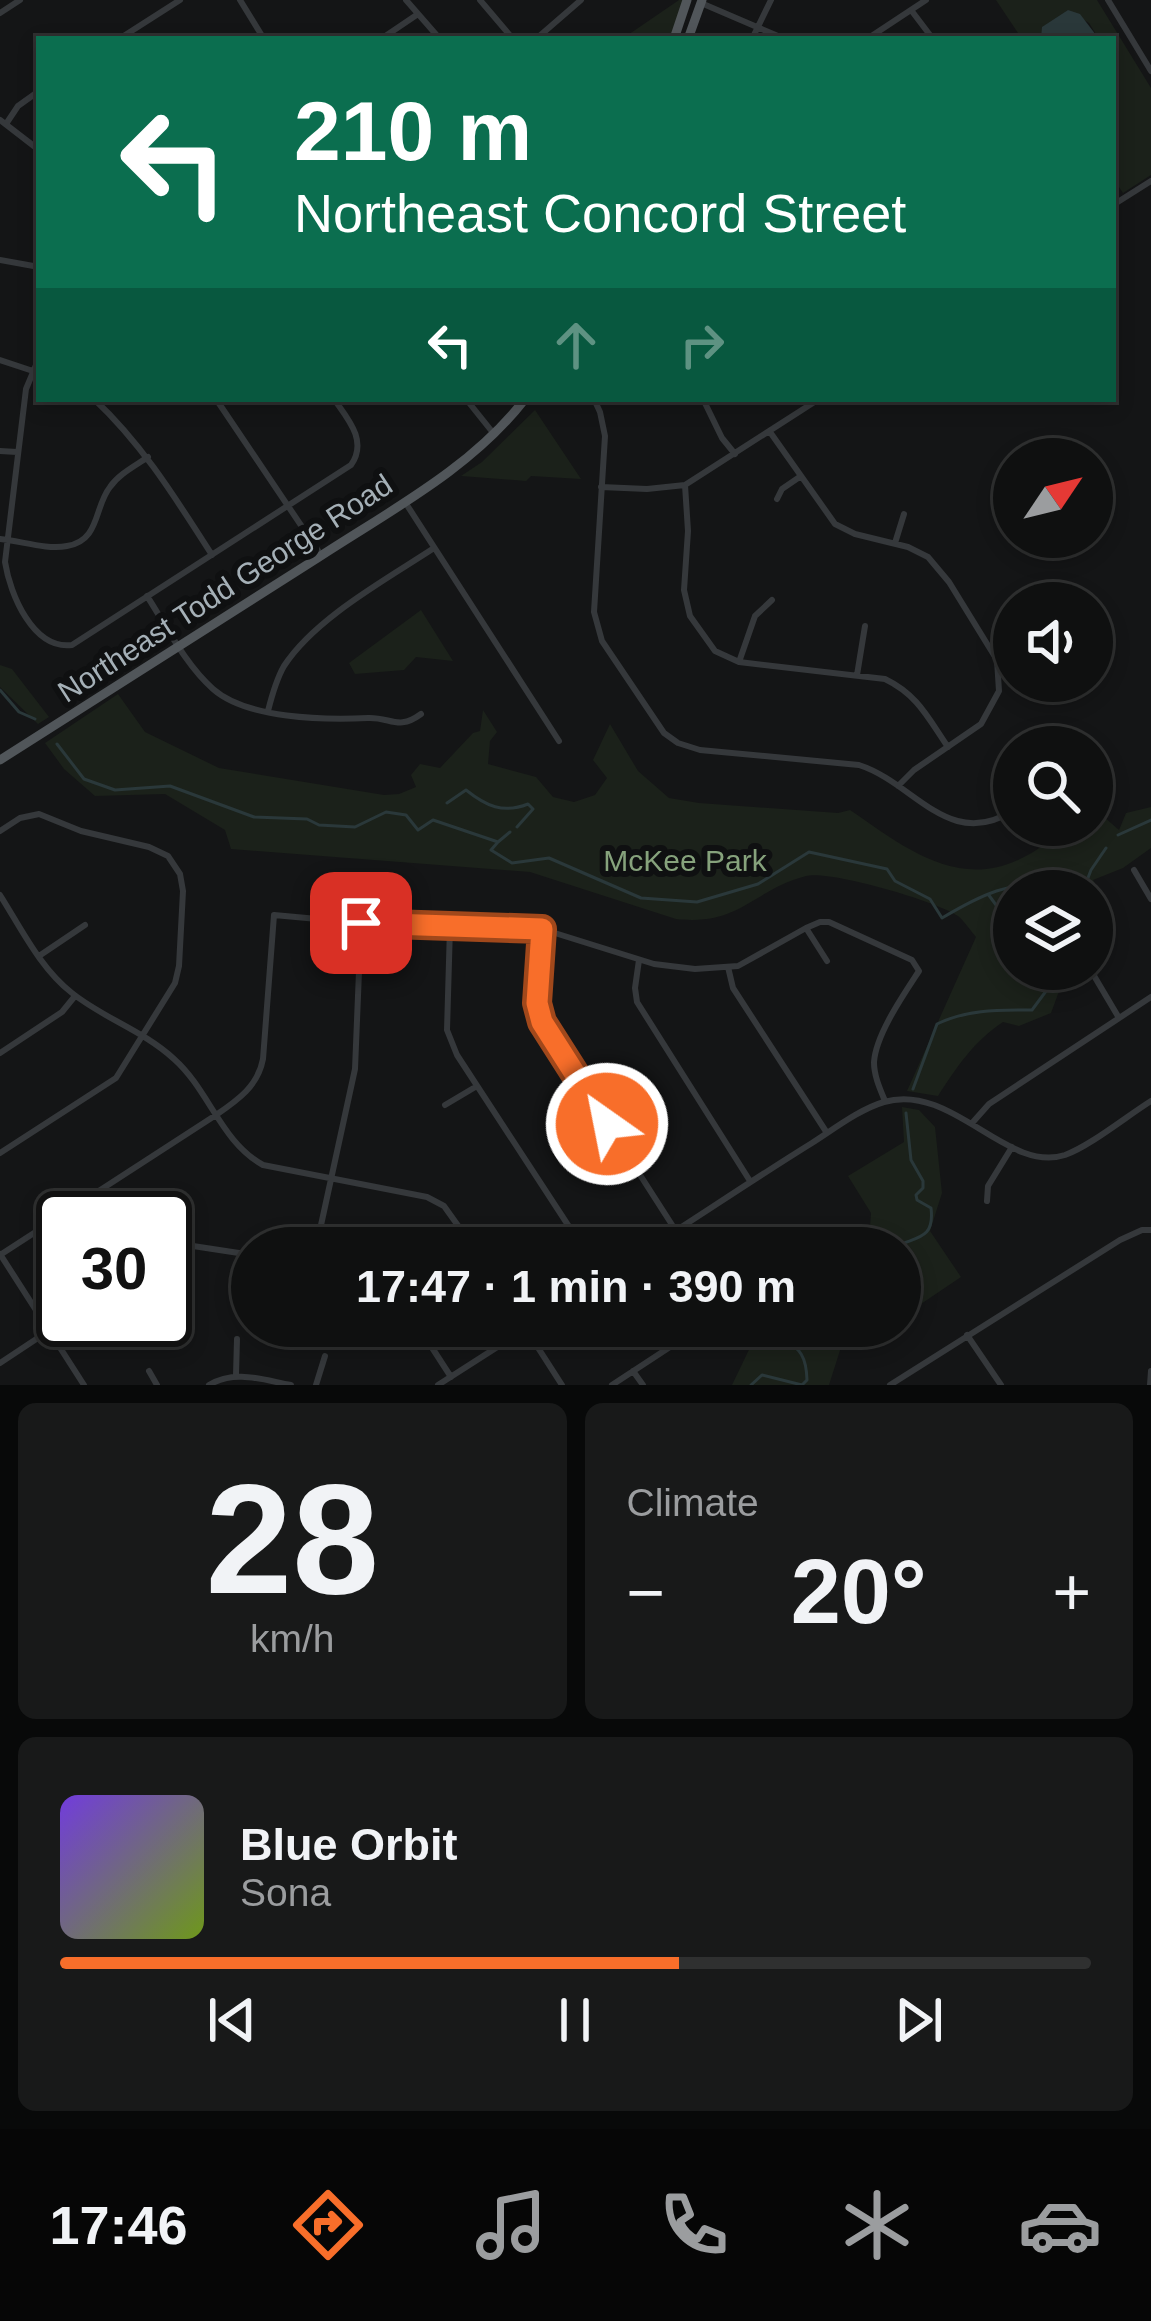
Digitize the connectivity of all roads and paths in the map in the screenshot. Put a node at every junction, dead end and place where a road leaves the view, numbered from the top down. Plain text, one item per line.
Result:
1 (20, 0) edge
2 (179, 0) edge
3 (240, 0) edge
4 (406, 0) edge
5 (481, 0) edge
6 (581, 0) edge
7 (687, 0) edge
8 (771, 0) edge
9 (926, 0) edge
10 (1108, 0) edge
11 (701, 1) edge
12 (911, 10) junction
13 (0, 13) edge
14 (418, 14) junction
15 (757, 25) junction
16 (124, 36) edge
17 (262, 36) edge
18 (385, 36) edge
19 (437, 36) edge
20 (511, 36) edge
21 (539, 36) edge
22 (675, 36) edge
23 (689, 36) edge
24 (753, 36) edge
25 (778, 36) edge
26 (872, 36) edge
27 (930, 36) edge
28 (1151, 71) edge
29 (36, 93) edge
30 (3, 122) edge
31 (36, 147) edge
32 (1151, 181) edge
33 (1116, 203) edge
34 (0, 260) edge
35 (36, 266) edge
36 (0, 360) edge
37 (36, 372) edge
38 (97, 402) edge
39 (218, 402) edge
40 (336, 402) edge
41 (468, 402) edge
42 (522, 402) edge
43 (595, 402) edge
44 (704, 402) edge
45 (815, 402) edge
46 (770, 432) junction
47 (494, 434) junction
48 (0, 451) edge
49 (17, 452) junction
50 (735, 454) junction
51 (148, 457) junction
52 (801, 476) junction
53 (685, 484) junction
54 (601, 487) junction
55 (777, 500) dead end
56 (405, 502) junction
57 (288, 507) junction
58 (904, 514) dead end
59 (3, 539) edge
60 (896, 544) junction
61 (434, 548) junction
62 (212, 555) junction
63 (322, 555) junction
64 (147, 596) junction
65 (772, 600) dead end
66 (865, 626) dead end
67 (180, 647) junction
68 (739, 662) junction
69 (856, 675) junction
70 (268, 711) junction
71 (421, 714) dead end
72 (559, 741) dead end
73 (948, 747) junction
74 (0, 760) edge
75 (898, 786) junction
76 (993, 820) edge
77 (0, 831) edge
78 (1134, 870) dead end
79 (0, 895) edge
80 (1151, 899) edge
81 (361, 923) junction
82 (85, 925) dead end
83 (450, 927) junction
84 (806, 928) junction
85 (542, 929) junction
86 (39, 956) junction
87 (639, 960) junction
88 (827, 962) dead end
89 (728, 967) junction
90 (1103, 990) edge
91 (75, 996) junction
92 (1151, 998) edge
93 (1120, 1018) junction
94 (142, 1036) junction
95 (0, 1053) edge
96 (477, 1086) junction
97 (885, 1101) junction
98 (1151, 1101) edge
99 (445, 1106) dead end
100 (216, 1114) junction
101 (973, 1123) junction
102 (827, 1133) junction
103 (1012, 1147) junction
104 (0, 1153) edge
105 (332, 1179) junction
106 (750, 1181) junction
107 (987, 1201) dead end
108 (321, 1227) edge
109 (458, 1227) edge
110 (570, 1227) edge
111 (673, 1227) edge
112 (682, 1227) edge
113 (1151, 1230) edge
114 (192, 1247) edge
115 (231, 1252) edge
116 (0, 1255) edge
117 (36, 1310) edge
118 (967, 1335) junction
119 (36, 1339) edge
120 (60, 1347) edge
121 (236, 1347) edge
122 (432, 1347) edge
123 (496, 1347) edge
124 (538, 1347) edge
125 (670, 1347) edge
126 (326, 1356) dead end
127 (0, 1363) edge
128 (149, 1371) dead end
129 (633, 1371) junction
130 (1151, 1371) edge
131 (236, 1375) junction
132 (451, 1377) junction
133 (84, 1385) edge
134 (157, 1385) edge
135 (209, 1385) edge
136 (291, 1385) edge
137 (316, 1385) edge
138 (438, 1385) edge
139 (562, 1385) edge
140 (612, 1385) edge
141 (643, 1385) edge
142 (890, 1385) edge
143 (1001, 1385) edge
144 (1150, 1385) edge

1 - 13 street
2 - 16 street
3 - 17 street
4 - 14 street
5 - 20 street
6 - 21 street
7 - 22 main road
8 - 15 street
9 - 12 street
10 - 28 street
11 - 15 street
11 - 23 main road
12 - 26 street
12 - 27 street
14 - 18 street
14 - 19 street
15 - 24 street
15 - 25 street
29 - 30 street
30 - 31 street
32 - 33 street
34 - 35 street
36 - 37 street
37 - 49 street
38 - 51 street
39 - 57 street
40 - 57 street
41 - 47 street
42 - 47 main road, Northeast Todd George Road
43 - 54 street
44 - 50 street
45 - 46 street
46 - 50 street
46 - 52 street
47 - 56 main road, Northeast Todd George Road
48 - 49 street
49 - 59 street
50 - 53 street
51 - 59 street
51 - 62 street
52 - 55 street
52 - 60 street
53 - 54 street
53 - 68 street
54 - 75 street
56 - 61 street
56 - 63 main road, Northeast Todd George Road
57 - 62 street
57 - 63 street
58 - 60 street
59 - 64 street
60 - 73 street
61 - 70 street
61 - 72 street
62 - 64 street
63 - 67 main road, Northeast Todd George Road
64 - 67 street
65 - 68 street
66 - 69 street
67 - 70 street
67 - 74 main road, Northeast Todd George Road
68 - 69 street
69 - 73 street
70 - 71 street
73 - 75 street
75 - 76 street
77 - 94 street
78 - 80 street
79 - 86 street
81 - 83 street
81 - 100 street
81 - 105 street
82 - 86 street
83 - 85 street
83 - 96 street
84 - 88 street
84 - 89 street
84 - 97 street
85 - 87 street
85 - 111 street
86 - 91 street
87 - 89 street
87 - 106 street
89 - 102 street
90 - 93 street
91 - 94 street
91 - 95 street
92 - 93 street
93 - 101 street
94 - 100 street
94 - 104 street
96 - 99 street
96 - 110 street
97 - 101 street
97 - 102 street
98 - 103 street
100 - 105 street
100 - 116 street
101 - 103 street
102 - 106 street
103 - 107 street
105 - 108 street
105 - 109 street
106 - 112 street
113 - 118 street
114 - 115 street
116 - 117 street
118 - 142 street
118 - 143 street
119 - 127 street
120 - 133 street
121 - 131 street
122 - 132 street
123 - 132 street
124 - 139 street
125 - 129 street
126 - 137 street
128 - 134 street
129 - 140 street
129 - 141 street
130 - 144 street
131 - 135 street
131 - 136 street
132 - 138 street

